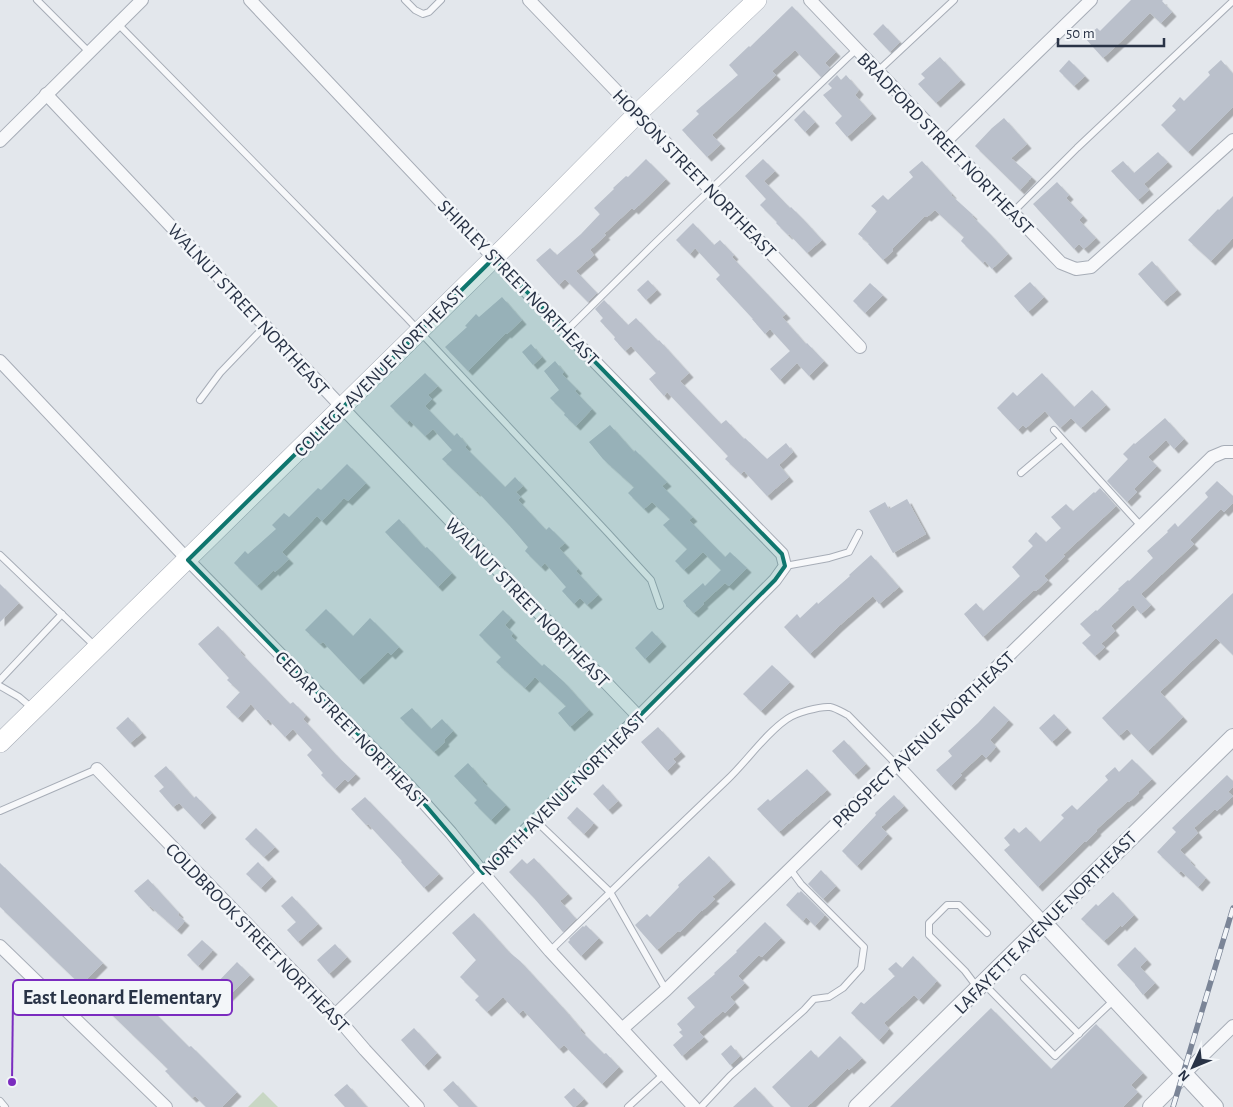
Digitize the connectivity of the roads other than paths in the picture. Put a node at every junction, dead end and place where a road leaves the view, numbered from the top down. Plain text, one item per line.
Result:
1 (37, 0) edge
2 (142, 0) edge
3 (250, 0) edge
4 (405, 0) edge
5 (441, 0) edge
6 (529, 0) edge
7 (757, 0) edge
8 (810, 0) edge
9 (954, 0) edge
10 (1090, 0) edge
11 (1233, 1) edge
12 (118, 24) junction
13 (857, 49) junction
14 (89, 52) junction
15 (878, 71) junction
16 (46, 94) junction
17 (638, 113) junction
18 (1233, 140) edge
19 (0, 141) edge
20 (946, 141) junction
21 (710, 189) junction
22 (1013, 212) junction
23 (494, 258) junction
24 (265, 326) junction
25 (566, 331) junction
26 (419, 332) junction
27 (860, 347) dead end
28 (0, 361) edge
29 (200, 400) dead end
30 (342, 407) junction
31 (1054, 430) dead end
32 (1061, 439) junction
33 (1229, 452) edge
34 (1021, 473) dead end
35 (1141, 526) junction
36 (859, 533) dead end
37 (0, 555) edge
38 (188, 560) junction
39 (785, 566) junction
40 (660, 606) dead end
41 (62, 614) junction
42 (97, 648) junction
43 (0, 680) edge
44 (0, 686) edge
45 (34, 710) junction
46 (639, 717) junction
47 (1233, 737) edge
48 (0, 743) edge
49 (896, 764) junction
50 (97, 769) joint
51 (0, 811) edge
52 (536, 820) junction
53 (790, 869) junction
54 (483, 873) junction
55 (610, 892) junction
56 (1044, 923) junction
57 (987, 933) dead end
58 (0, 946) edge
59 (550, 951) junction
60 (1024, 978) dead end
61 (980, 985) junction
62 (666, 990) junction
63 (1115, 999) junction
64 (335, 1015) junction
65 (1233, 1026) edge
66 (622, 1029) junction
67 (1079, 1034) junction
68 (664, 1074) junction
69 (1184, 1074) junction
70 (0, 1101) edge
71 (5, 1107) edge
72 (166, 1107) edge
73 (418, 1107) edge
74 (628, 1107) edge
75 (694, 1107) edge
76 (701, 1107) edge
77 (857, 1107) edge
78 (1151, 1107) edge
79 (1215, 1107) edge

1 - 14 lane
2 - 12 street
3 - 23 street, SHIRLEY STREET NORTHEAST
4 - 5 lane
6 - 17 street, HOPSON STREET NORTHEAST
7 - 17 main road, COLLEGE AVENUE NORTHEAST
8 - 13 street, BRADFORD STREET NORTHEAST
9 - 15 lane
10 - 20 street
11 - 22 lane
12 - 14 street
12 - 26 lane
13 - 15 street, BRADFORD STREET NORTHEAST
13 - 21 lane
14 - 16 street
15 - 20 street, BRADFORD STREET NORTHEAST
16 - 19 street
16 - 24 street, WALNUT STREET NORTHEAST
17 - 21 street, HOPSON STREET NORTHEAST
17 - 23 main road, COLLEGE AVENUE NORTHEAST
18 - 22 street, BRADFORD STREET NORTHEAST
20 - 22 street, BRADFORD STREET NORTHEAST
21 - 25 lane
21 - 27 street, HOPSON STREET NORTHEAST
23 - 25 street, SHIRLEY STREET NORTHEAST
23 - 26 main road, COLLEGE AVENUE NORTHEAST
24 - 29 lane
24 - 30 street, WALNUT STREET NORTHEAST
25 - 39 street, SHIRLEY STREET NORTHEAST
26 - 30 main road, COLLEGE AVENUE NORTHEAST
26 - 40 lane
28 - 38 street, CEDAR STREET NORTHEAST
30 - 38 main road, COLLEGE AVENUE NORTHEAST
30 - 46 street, WALNUT STREET NORTHEAST
31 - 32 lane
32 - 34 lane
32 - 35 lane
33 - 35 street, PROSPECT AVENUE NORTHEAST
35 - 49 street, PROSPECT AVENUE NORTHEAST
36 - 39 lane
37 - 41 lane
38 - 42 main road, COLLEGE AVENUE NORTHEAST
38 - 54 street, CEDAR STREET NORTHEAST
39 - 46 street, NORTH AVENUE NORTHEAST
41 - 42 lane
41 - 43 lane
42 - 45 main road, COLLEGE AVENUE NORTHEAST
44 - 45 lane
45 - 48 main road, COLLEGE AVENUE NORTHEAST
46 - 52 street, NORTH AVENUE NORTHEAST
47 - 56 street, LAFAYETTE AVENUE NORTHEAST
49 - 53 street, PROSPECT AVENUE NORTHEAST
49 - 55 lane
49 - 56 street
50 - 51 lane
50 - 64 street, COLDBROOK STREET NORTHEAST
52 - 54 street, NORTH AVENUE NORTHEAST
52 - 55 lane
53 - 62 street, PROSPECT AVENUE NORTHEAST
53 - 76 lane
54 - 59 street, CEDAR STREET NORTHEAST
54 - 64 street, NORTH AVENUE NORTHEAST
55 - 59 lane
55 - 62 lane
56 - 61 street, LAFAYETTE AVENUE NORTHEAST
56 - 63 street
57 - 61 lane
58 - 72 street
59 - 66 street, CEDAR STREET NORTHEAST
60 - 67 lane
61 - 67 lane
61 - 77 street, LAFAYETTE AVENUE NORTHEAST
62 - 66 street, PROSPECT AVENUE NORTHEAST
63 - 67 lane
63 - 69 street
64 - 73 street, COLDBROOK STREET NORTHEAST
65 - 69 street
66 - 68 street, CEDAR STREET NORTHEAST
68 - 74 lane
68 - 75 street, CEDAR STREET NORTHEAST
69 - 78 street
69 - 79 street
70 - 71 lane

